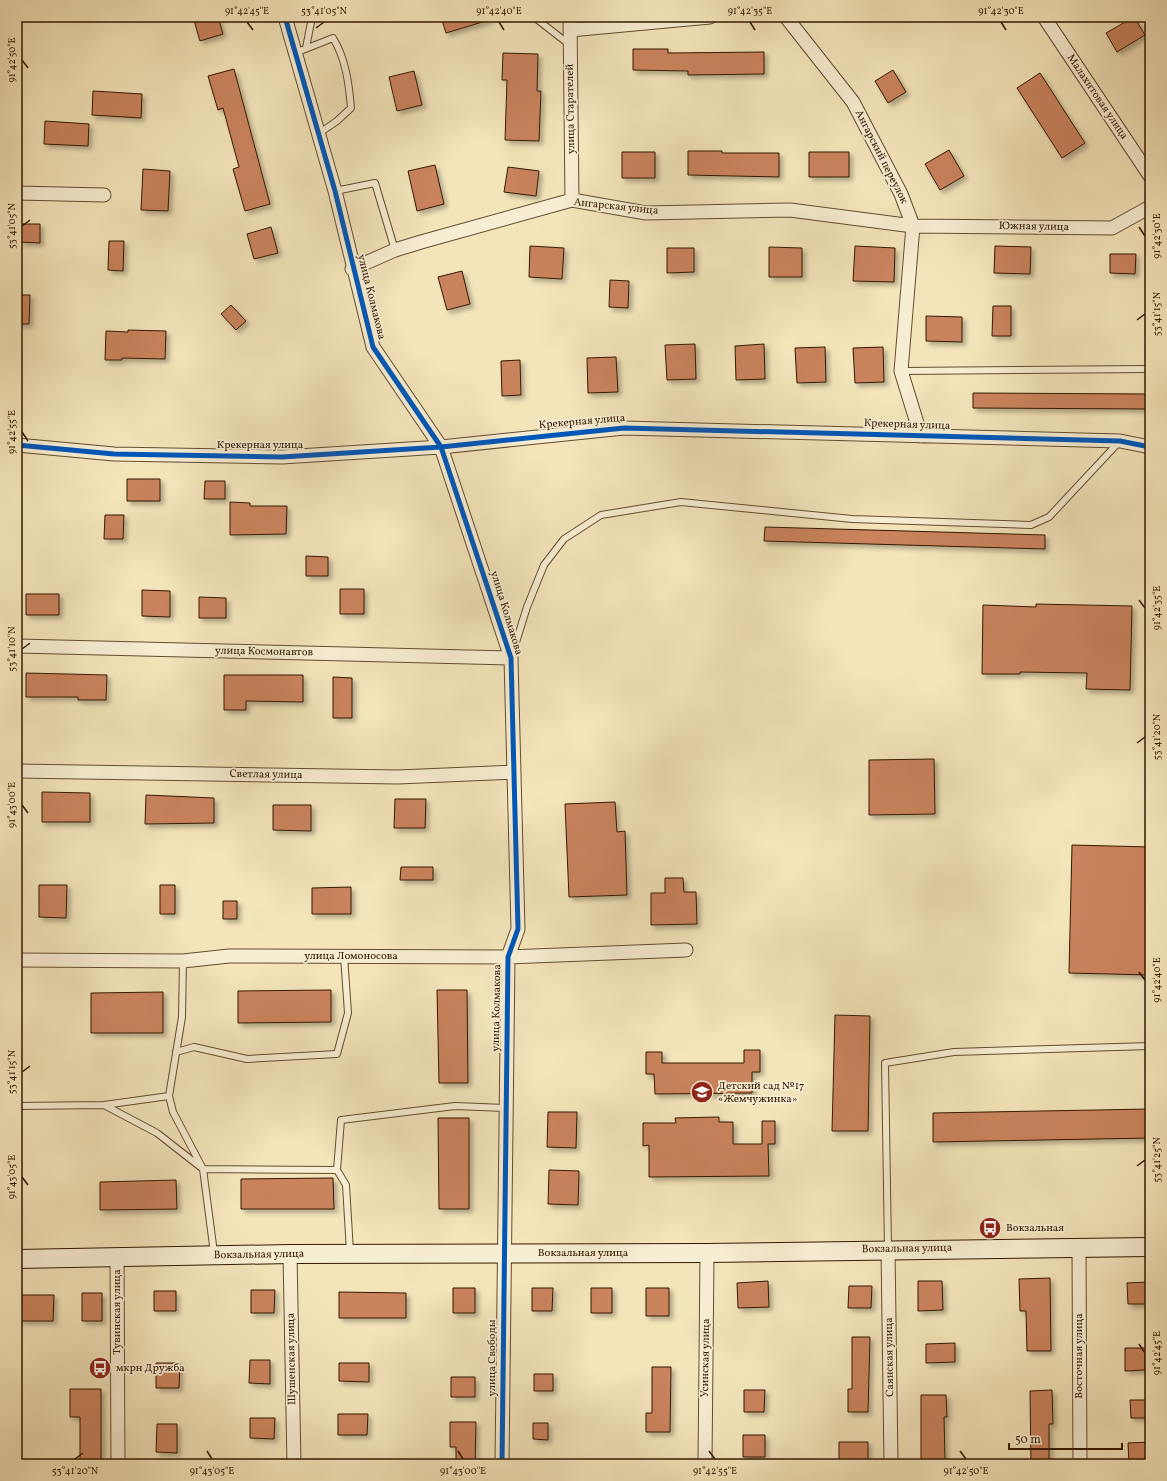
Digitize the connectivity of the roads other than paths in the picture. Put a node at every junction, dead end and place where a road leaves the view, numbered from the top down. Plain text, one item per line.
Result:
1 (285, 17) edge
2 (312, 17) edge
3 (534, 17) edge
4 (710, 17) edge
5 (786, 17) edge
6 (1044, 17) edge
7 (570, 23) edge
8 (570, 44) junction
9 (301, 51) junction
10 (318, 134) junction
11 (1150, 176) edge
12 (335, 191) junction
13 (17, 193) edge
14 (104, 195) dead end
15 (572, 200) junction
16 (1150, 207) edge
17 (913, 226) junction
18 (396, 250) junction
19 (352, 269) junction
20 (1150, 369) edge
21 (901, 371) junction
22 (921, 436) junction
23 (1120, 441) junction
24 (17, 445) edge
25 (441, 447) junction
26 (1150, 447) edge
27 (17, 646) edge
28 (511, 658) junction
29 (17, 771) edge
30 (514, 772) junction
31 (686, 950) dead end
32 (344, 956) junction
33 (508, 957) junction
34 (17, 960) edge
35 (183, 961) junction
36 (1150, 1046) edge
37 (176, 1052) junction
38 (169, 1096) junction
39 (104, 1105) junction
40 (17, 1106) edge
41 (505, 1108) junction
42 (203, 1169) junction
43 (337, 1170) junction
44 (1150, 1247) edge
45 (1079, 1248) junction
46 (888, 1249) junction
47 (503, 1253) junction
48 (707, 1253) junction
49 (290, 1254) junction
50 (350, 1254) junction
51 (117, 1256) junction
52 (214, 1256) junction
53 (17, 1259) edge
54 (118, 1464) edge
55 (294, 1464) edge
56 (502, 1464) edge
57 (705, 1464) edge
58 (891, 1464) edge
59 (1080, 1464) edge

1 - 9 street, улица Колмакова
2 - 9 lane
3 - 8 lane
4 - 7 street
5 - 17 street, Ангарский переулок
6 - 11 street, Малахитовая улица
7 - 8 street, улица Старателей
8 - 15 street, улица Старателей
9 - 10 street, улица Колмакова
9 - 10 lane
10 - 12 street, улица Колмакова
12 - 18 lane
12 - 19 street, улица Колмакова
13 - 14 street
15 - 17 street, Ангарская улица
15 - 18 street, Ангарская улица
16 - 17 street, Южная улица
17 - 21 street, Ангарский переулок
18 - 19 street, Ангарская улица
19 - 25 street, улица Колмакова
20 - 21 lane
21 - 22 street, Ангарский переулок
22 - 23 street, Крекерная улица
22 - 25 street, Крекерная улица
23 - 26 street, Крекерная улица
23 - 28 lane
24 - 25 street, Крекерная улица
25 - 28 street, улица Колмакова
27 - 28 street, улица Космонавтов
28 - 30 street, улица Колмакова
29 - 30 street, Светлая улица
30 - 33 street, улица Колмакова
31 - 33 street, улица Ломоносова
32 - 33 street, улица Ломоносова
32 - 35 street, улица Ломоносова
32 - 37 lane
33 - 41 street, улица Колмакова
34 - 35 street, улица Ломоносова
35 - 37 lane
36 - 46 lane
37 - 38 lane
38 - 39 lane
38 - 42 lane
39 - 40 lane
39 - 42 lane
41 - 43 lane
41 - 47 street, улица Колмакова
42 - 43 lane
42 - 52 lane
43 - 50 lane
44 - 45 street, Вокзальная улица
45 - 46 street, Вокзальная улица
45 - 59 street, Восточная улица
46 - 48 street, Вокзальная улица
46 - 58 street, Саянская улица
47 - 48 street, Вокзальная улица
47 - 50 street, Вокзальная улица
47 - 56 street, улица Свободы
48 - 57 street, Усинская улица
49 - 50 street, Вокзальная улица
49 - 52 street, Вокзальная улица
49 - 55 street, Шушенская улица
51 - 52 street, Вокзальная улица
51 - 53 street, Вокзальная улица
51 - 54 street, Тувинская улица

